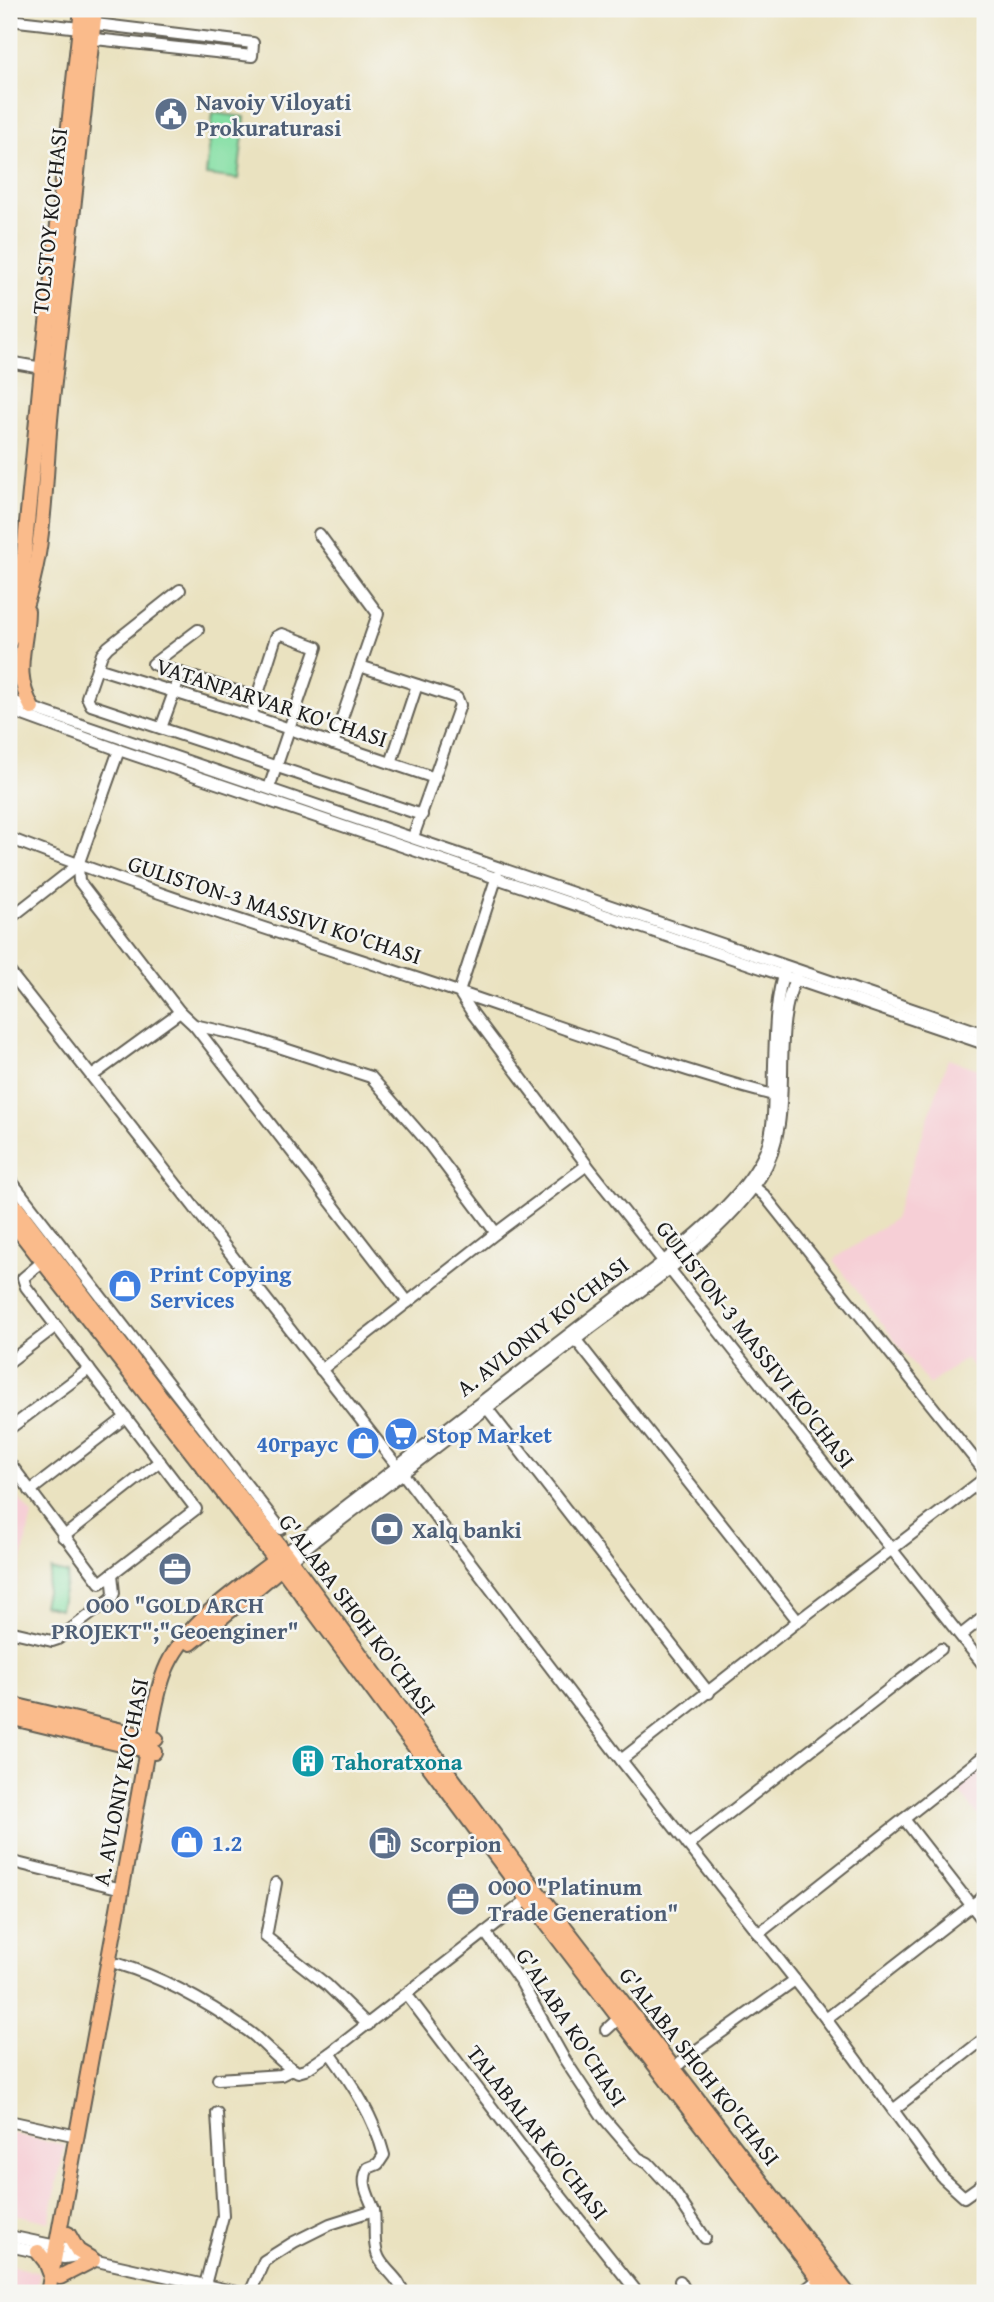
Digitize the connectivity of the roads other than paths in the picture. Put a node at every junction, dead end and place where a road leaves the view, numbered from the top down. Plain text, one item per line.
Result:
1 (95, 9) edge
2 (9, 20) edge
3 (84, 26) edge
4 (9, 362) edge
5 (42, 368) junction
6 (318, 534) dead end
7 (180, 590) dead end
8 (27, 598) junction
9 (9, 620) edge
10 (198, 630) dead end
11 (9, 642) edge
12 (360, 666) junction
13 (97, 668) junction
14 (181, 673) junction
15 (417, 685) junction
16 (173, 692) junction
17 (257, 698) junction
18 (9, 700) edge
19 (32, 708) junction
20 (9, 710) edge
21 (251, 716) junction
22 (161, 728) junction
23 (289, 729) junction
24 (333, 744) junction
25 (119, 750) junction
26 (391, 763) junction
27 (276, 766) junction
28 (435, 778) junction
29 (265, 791) junction
30 (422, 815) junction
31 (413, 837) junction
32 (9, 838) edge
33 (78, 865) junction
34 (497, 876) junction
35 (9, 919) edge
36 (9, 971) edge
37 (784, 971) junction
38 (797, 975) junction
39 (459, 992) junction
40 (180, 1012) junction
41 (194, 1025) junction
42 (985, 1034) edge
43 (985, 1044) edge
44 (92, 1076) junction
45 (773, 1095) junction
46 (587, 1165) junction
47 (9, 1178) edge
48 (753, 1186) junction
49 (14, 1214) edge
50 (496, 1233) junction
51 (42, 1262) junction
52 (667, 1264) junction
53 (408, 1302) junction
54 (56, 1325) junction
55 (576, 1340) junction
56 (9, 1362) edge
57 (89, 1369) junction
58 (321, 1370) junction
59 (486, 1407) junction
60 (126, 1417) junction
61 (9, 1429) edge
62 (160, 1461) junction
63 (9, 1462) edge
64 (400, 1470) junction
65 (985, 1472) edge
66 (985, 1478) edge
67 (30, 1491) junction
68 (245, 1493) junction
69 (281, 1529) dead end
70 (64, 1537) junction
71 (892, 1549) junction
72 (283, 1561) junction
73 (112, 1574) junction
74 (985, 1616) edge
75 (798, 1621) junction
76 (9, 1631) edge
77 (961, 1635) junction
78 (941, 1649) dead end
79 (985, 1667) edge
80 (709, 1693) junction
81 (9, 1704) edge
82 (9, 1717) edge
83 (152, 1745) junction
84 (985, 1755) edge
85 (621, 1760) junction
86 (904, 1819) junction
87 (688, 1845) junction
88 (9, 1861) edge
89 (276, 1883) dead end
90 (122, 1889) junction
91 (985, 1895) edge
92 (528, 1899) junction
93 (972, 1906) junction
94 (985, 1923) edge
95 (485, 1932) junction
96 (758, 1934) junction
97 (118, 1964) junction
98 (795, 1980) junction
99 (407, 1995) junction
100 (619, 2018) junction
101 (826, 2019) junction
102 (368, 2025) junction
103 (606, 2029) dead end
104 (985, 2038) edge
105 (330, 2053) junction
106 (293, 2069) junction
107 (674, 2069) junction
108 (218, 2079) dead end
109 (893, 2109) junction
110 (217, 2113) dead end
111 (9, 2121) edge
112 (77, 2136) junction
113 (985, 2182) edge
114 (374, 2210) junction
115 (9, 2236) edge
116 (705, 2238) dead end
117 (9, 2246) edge
118 (64, 2247) junction
119 (39, 2248) junction
120 (93, 2260) junction
121 (56, 2276) junction
122 (819, 2279) junction
123 (680, 2281) dead end
124 (205, 2285) junction
125 (48, 2293) edge
126 (57, 2293) edge
127 (241, 2293) edge
128 (250, 2293) edge
129 (403, 2293) edge
130 (638, 2293) edge
131 (687, 2293) edge
132 (801, 2293) edge
133 (830, 2293) edge
134 (847, 2293) edge

1 - 3 main road, TOLSTOY KO'CHASI
2 - 3 street
3 - 3 street
3 - 5 main road, TOLSTOY KO'CHASI
3 - 8 main road, TOLSTOY KO'CHASI
4 - 5 street
5 - 9 main road, TOLSTOY KO'CHASI
6 - 12 street
7 - 13 street
8 - 11 main road, TOLSTOY KO'CHASI
8 - 19 main road
10 - 14 street
12 - 15 street
12 - 24 street
13 - 16 street, VATANPARVAR KO'CHASI
13 - 22 street
14 - 16 street
14 - 17 street
15 - 26 street
15 - 28 street
16 - 21 street, VATANPARVAR KO'CHASI
16 - 22 street
17 - 21 street
17 - 23 street
18 - 19 street
19 - 29 street
20 - 25 street
21 - 23 street, VATANPARVAR KO'CHASI
22 - 27 street
23 - 24 street, VATANPARVAR KO'CHASI
23 - 27 street
24 - 26 street, VATANPARVAR KO'CHASI
25 - 29 street
25 - 33 street
26 - 28 street, VATANPARVAR KO'CHASI
27 - 29 street
27 - 30 street
28 - 30 street
29 - 31 street
29 - 34 street
30 - 31 street
31 - 37 street
32 - 33 street, GULISTON-3 MASSIVI KO'CHASI
33 - 35 street
33 - 39 street, GULISTON-3 MASSIVI KO'CHASI
33 - 40 street
34 - 37 street
34 - 39 street
36 - 44 street
37 - 38 street
37 - 45 street, A. AVLONIY KO'CHASI
38 - 42 street
38 - 43 street
38 - 48 street, A. AVLONIY KO'CHASI
39 - 45 street, GULISTON-3 MASSIVI KO'CHASI
39 - 46 street, GULISTON-3 MASSIVI KO'CHASI
40 - 41 street
40 - 44 street
41 - 50 street
41 - 53 street
44 - 58 street
45 - 52 street, A. AVLONIY KO'CHASI
46 - 50 street
46 - 52 street, GULISTON-3 MASSIVI KO'CHASI
47 - 49 street
48 - 52 street, A. AVLONIY KO'CHASI
48 - 65 street
49 - 51 main road, G'ALABA SHOH KO'CHASI
49 - 68 main road, G'ALABA SHOH KO'CHASI
50 - 53 street
51 - 54 street
51 - 72 main road, G'ALABA SHOH KO'CHASI
52 - 55 street, A. AVLONIY KO'CHASI
52 - 64 street, A. AVLONIY KO'CHASI
52 - 71 street, GULISTON-3 MASSIVI KO'CHASI
53 - 58 street
54 - 56 street
54 - 57 street
55 - 59 street, A. AVLONIY KO'CHASI
55 - 75 street
57 - 60 street
57 - 61 street
58 - 64 street
59 - 64 street, A. AVLONIY KO'CHASI
59 - 80 street
60 - 62 street
60 - 67 street
62 - 70 street
62 - 73 street
63 - 67 street
64 - 72 street, A. AVLONIY KO'CHASI
64 - 85 street
66 - 71 street
67 - 70 street
68 - 69 street
68 - 72 main road, G'ALABA SHOH KO'CHASI
70 - 73 street
71 - 75 street
71 - 77 street, GULISTON-3 MASSIVI KO'CHASI
72 - 83 main road, A. AVLONIY KO'CHASI
72 - 92 main road, G'ALABA SHOH KO'CHASI
72 - 107 main road, G'ALABA SHOH KO'CHASI
73 - 76 street
74 - 77 street
75 - 80 street
77 - 79 street, GULISTON-3 MASSIVI KO'CHASI
78 - 87 street
80 - 85 street
81 - 83 main road
82 - 83 main road
83 - 90 main road, A. AVLONIY KO'CHASI
83 - 97 main road, A. AVLONIY KO'CHASI
84 - 86 street
85 - 87 street
86 - 93 street
86 - 96 street
87 - 96 street
88 - 90 street
89 - 102 street
90 - 112 main road, A. AVLONIY KO'CHASI
91 - 93 street
92 - 95 street
92 - 100 main road, G'ALABA SHOH KO'CHASI
93 - 94 street
93 - 101 street
95 - 99 street
95 - 116 street, G'ALABA KO'CHASI
96 - 98 street
97 - 106 street
97 - 118 main road, A. AVLONIY KO'CHASI
98 - 101 street
98 - 107 street
99 - 102 street
99 - 130 street, TALABALAR KO'CHASI
100 - 103 street
100 - 122 main road, G'ALABA SHOH KO'CHASI
101 - 109 street
102 - 105 street
104 - 109 street
105 - 106 street
105 - 114 street
106 - 108 street
107 - 134 main road, G'ALABA SHOH KO'CHASI
109 - 113 street
110 - 124 street
111 - 112 street
112 - 118 main road, A. AVLONIY KO'CHASI
114 - 128 street
114 - 129 street
115 - 119 street
117 - 119 street
118 - 119 street
118 - 119 main road
118 - 120 street
118 - 120 main road
118 - 121 main road, A. AVLONIY KO'CHASI
119 - 121 main road
120 - 121 main road
120 - 124 street
121 - 125 main road, A. AVLONIY KO'CHASI
121 - 126 main road, A. AVLONIY KO'CHASI
122 - 132 street
122 - 133 main road, G'ALABA SHOH KO'CHASI
123 - 131 street
124 - 127 street

